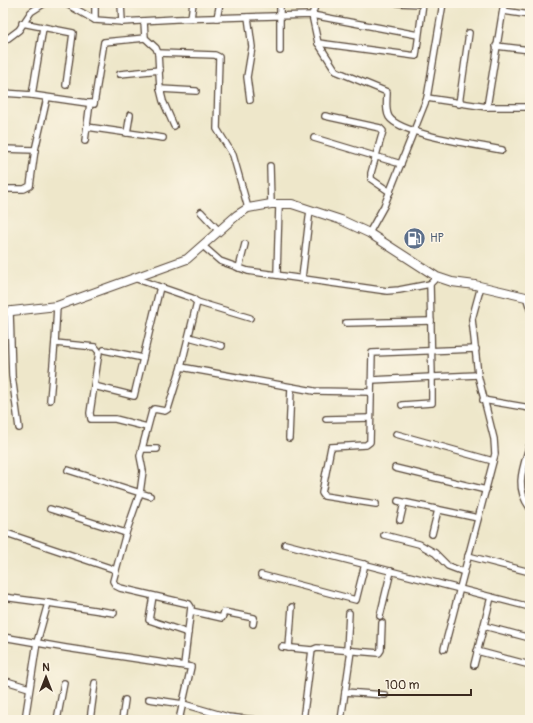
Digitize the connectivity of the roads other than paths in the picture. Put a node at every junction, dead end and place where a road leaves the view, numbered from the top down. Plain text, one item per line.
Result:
1 (46, 3) edge
2 (65, 3) edge
3 (96, 3) edge
4 (121, 3) edge
5 (193, 3) edge
6 (220, 3) edge
7 (280, 3) edge
8 (316, 3) edge
9 (398, 3) edge
10 (443, 3) edge
11 (504, 3) edge
12 (423, 4) edge
13 (503, 11) junction
14 (312, 15) junction
15 (530, 15) edge
16 (278, 16) junction
17 (248, 17) junction
18 (190, 18) junction
19 (217, 18) junction
20 (95, 20) junction
21 (144, 21) junction
22 (122, 22) junction
23 (22, 23) junction
24 (43, 28) junction
25 (469, 33) dead end
26 (418, 35) junction
27 (145, 38) junction
28 (4, 41) edge
29 (318, 43) junction
30 (496, 46) junction
31 (530, 50) edge
32 (280, 51) dead end
33 (158, 53) junction
34 (160, 70) junction
35 (120, 74) dead end
36 (66, 85) dead end
37 (160, 89) junction
38 (196, 91) dead end
39 (3, 93) edge
40 (32, 95) junction
41 (47, 98) junction
42 (427, 98) junction
43 (250, 100) dead end
44 (90, 103) junction
45 (459, 104) junction
46 (487, 107) junction
47 (530, 108) edge
48 (130, 115) dead end
49 (325, 116) dead end
50 (174, 126) dead end
51 (87, 127) junction
52 (412, 132) junction
53 (128, 133) junction
54 (164, 138) dead end
55 (314, 138) dead end
56 (85, 141) dead end
57 (3, 149) edge
58 (35, 150) junction
59 (502, 150) dead end
60 (375, 156) junction
61 (401, 164) junction
62 (270, 166) dead end
63 (3, 189) edge
64 (390, 192) junction
65 (275, 204) junction
66 (248, 208) junction
67 (310, 210) junction
68 (201, 212) dead end
69 (219, 231) junction
70 (369, 233) junction
71 (245, 244) dead end
72 (203, 246) junction
73 (239, 268) junction
74 (277, 274) junction
75 (134, 278) junction
76 (302, 278) junction
77 (437, 278) junction
78 (430, 284) junction
79 (481, 286) junction
80 (160, 287) junction
81 (528, 297) edge
82 (197, 302) junction
83 (57, 306) junction
84 (530, 309) edge
85 (7, 312) edge
86 (250, 318) dead end
87 (431, 321) junction
88 (346, 323) dead end
89 (189, 337) junction
90 (55, 340) junction
91 (222, 346) dead end
92 (476, 349) junction
93 (104, 350) dead end
94 (432, 350) junction
95 (143, 358) junction
96 (181, 367) junction
97 (478, 375) junction
98 (432, 377) junction
99 (372, 380) junction
100 (94, 386) junction
101 (291, 387) junction
102 (371, 392) junction
103 (50, 400) dead end
104 (483, 400) junction
105 (402, 405) dead end
106 (530, 408) edge
107 (370, 418) junction
108 (326, 419) dead end
109 (147, 427) junction
110 (19, 428) dead end
111 (396, 434) dead end
112 (289, 438) dead end
113 (530, 444) edge
114 (142, 449) junction
115 (157, 449) dead end
116 (493, 461) junction
117 (395, 468) dead end
118 (68, 470) dead end
119 (486, 490) junction
120 (140, 493) junction
121 (150, 496) dead end
122 (376, 504) dead end
123 (530, 508) edge
124 (50, 509) dead end
125 (438, 510) junction
126 (478, 518) junction
127 (400, 520) dead end
128 (3, 532) edge
129 (126, 533) junction
130 (432, 534) dead end
131 (384, 535) dead end
132 (285, 544) dead end
133 (468, 556) junction
134 (366, 564) junction
135 (116, 570) junction
136 (391, 571) junction
137 (464, 572) junction
138 (530, 572) edge
139 (261, 574) dead end
140 (460, 588) junction
141 (153, 596) junction
142 (491, 597) junction
143 (3, 598) edge
144 (48, 603) junction
145 (292, 607) dead end
146 (530, 607) edge
147 (191, 611) junction
148 (114, 613) dead end
149 (349, 613) dead end
150 (380, 616) dead end
151 (382, 623) dead end
152 (253, 624) dead end
153 (484, 626) junction
154 (188, 633) junction
155 (3, 637) edge
156 (530, 638) edge
157 (37, 642) junction
158 (282, 647) dead end
159 (289, 648) junction
160 (444, 649) dead end
161 (312, 650) junction
162 (349, 651) junction
163 (477, 651) junction
164 (474, 664) dead end
165 (530, 665) edge
166 (184, 666) junction
167 (3, 680) edge
168 (64, 683) dead end
169 (96, 683) dead end
170 (29, 688) junction
171 (345, 692) junction
172 (385, 695) dead end
173 (149, 699) dead end
174 (125, 700) dead end
175 (183, 704) junction
176 (228, 719) edge
177 (25, 720) edge
178 (57, 720) edge
179 (90, 720) edge
180 (122, 720) edge
181 (179, 720) edge
182 (256, 720) edge
183 (303, 720) edge
184 (341, 720) edge

1 - 23 street
2 - 20 street
3 - 20 street
4 - 22 street
5 - 18 street
6 - 19 street
7 - 16 street
8 - 14 street
9 - 12 street
10 - 42 street
11 - 13 street
12 - 26 street
13 - 15 street
13 - 30 street
14 - 16 street
14 - 26 street
14 - 29 street
16 - 17 street
16 - 32 street
17 - 19 street
17 - 43 street
18 - 19 street
18 - 21 street
20 - 22 street
21 - 22 street
21 - 27 street
23 - 24 street
23 - 28 street
24 - 36 street
24 - 40 street
25 - 45 street
26 - 29 street
27 - 33 street
27 - 44 street
29 - 52 street
30 - 31 street
30 - 46 street
33 - 34 street
33 - 66 street
34 - 35 street
34 - 37 street
37 - 38 street
37 - 50 street
39 - 40 street
40 - 41 street
41 - 44 street
41 - 58 street
42 - 45 street
42 - 52 street
44 - 51 street
45 - 46 street
46 - 47 street
48 - 53 street
49 - 60 street
51 - 53 street
51 - 56 street
52 - 59 street
52 - 61 street
53 - 54 street
55 - 60 street
57 - 58 street
58 - 63 street
60 - 61 street
60 - 64 street
61 - 64 street
62 - 65 street
64 - 70 street
65 - 66 main road
65 - 67 main road
65 - 74 street
66 - 69 main road
67 - 70 main road
67 - 76 street
68 - 69 street
69 - 72 main road
70 - 77 main road
71 - 73 street
72 - 73 street
72 - 75 main road
73 - 74 street
74 - 76 street
75 - 80 street
75 - 83 main road
76 - 78 street
77 - 78 street
77 - 79 main road
78 - 87 street
79 - 81 main road
79 - 92 street
80 - 82 street
80 - 95 street
81 - 84 street
82 - 86 street
82 - 89 street
83 - 85 main road
83 - 90 street
85 - 110 street
87 - 88 street
87 - 94 street
89 - 91 street
89 - 96 street
90 - 100 street
90 - 103 street
92 - 94 street
92 - 97 street
93 - 95 street
94 - 98 street
94 - 99 street
95 - 100 street
96 - 101 street
96 - 109 street
97 - 98 street
97 - 104 street
98 - 99 street
98 - 105 street
99 - 102 street
100 - 109 street
101 - 102 street
101 - 112 street
102 - 107 street
104 - 106 street
104 - 116 street
107 - 108 street
107 - 122 street
109 - 114 street
111 - 116 street
113 - 123 street
114 - 115 street
114 - 120 street
116 - 119 street
117 - 119 street
118 - 120 street
119 - 126 street
120 - 121 street
120 - 129 street
124 - 129 street
125 - 126 street
125 - 127 street
125 - 130 street
126 - 133 street
128 - 135 street
129 - 135 street
131 - 137 street
132 - 134 street
133 - 137 street
133 - 138 street
134 - 136 street
134 - 139 street
135 - 141 street
136 - 140 street
136 - 150 street
137 - 140 street
140 - 142 street
140 - 160 street
141 - 147 street
141 - 154 street
142 - 146 street
142 - 153 street
143 - 144 street
144 - 148 street
144 - 157 street
145 - 159 street
147 - 152 street
147 - 154 street
149 - 162 street
151 - 162 street
153 - 156 street
153 - 163 street
154 - 166 street
155 - 157 street
157 - 166 street
157 - 170 street
158 - 159 street
159 - 161 street
161 - 162 street
161 - 183 street
162 - 171 street
163 - 164 street
163 - 165 street
166 - 175 street
167 - 170 street
168 - 178 street
169 - 179 street
170 - 177 street
171 - 172 street
171 - 184 street
173 - 175 street
174 - 180 street
175 - 176 street
175 - 181 street
176 - 182 street

